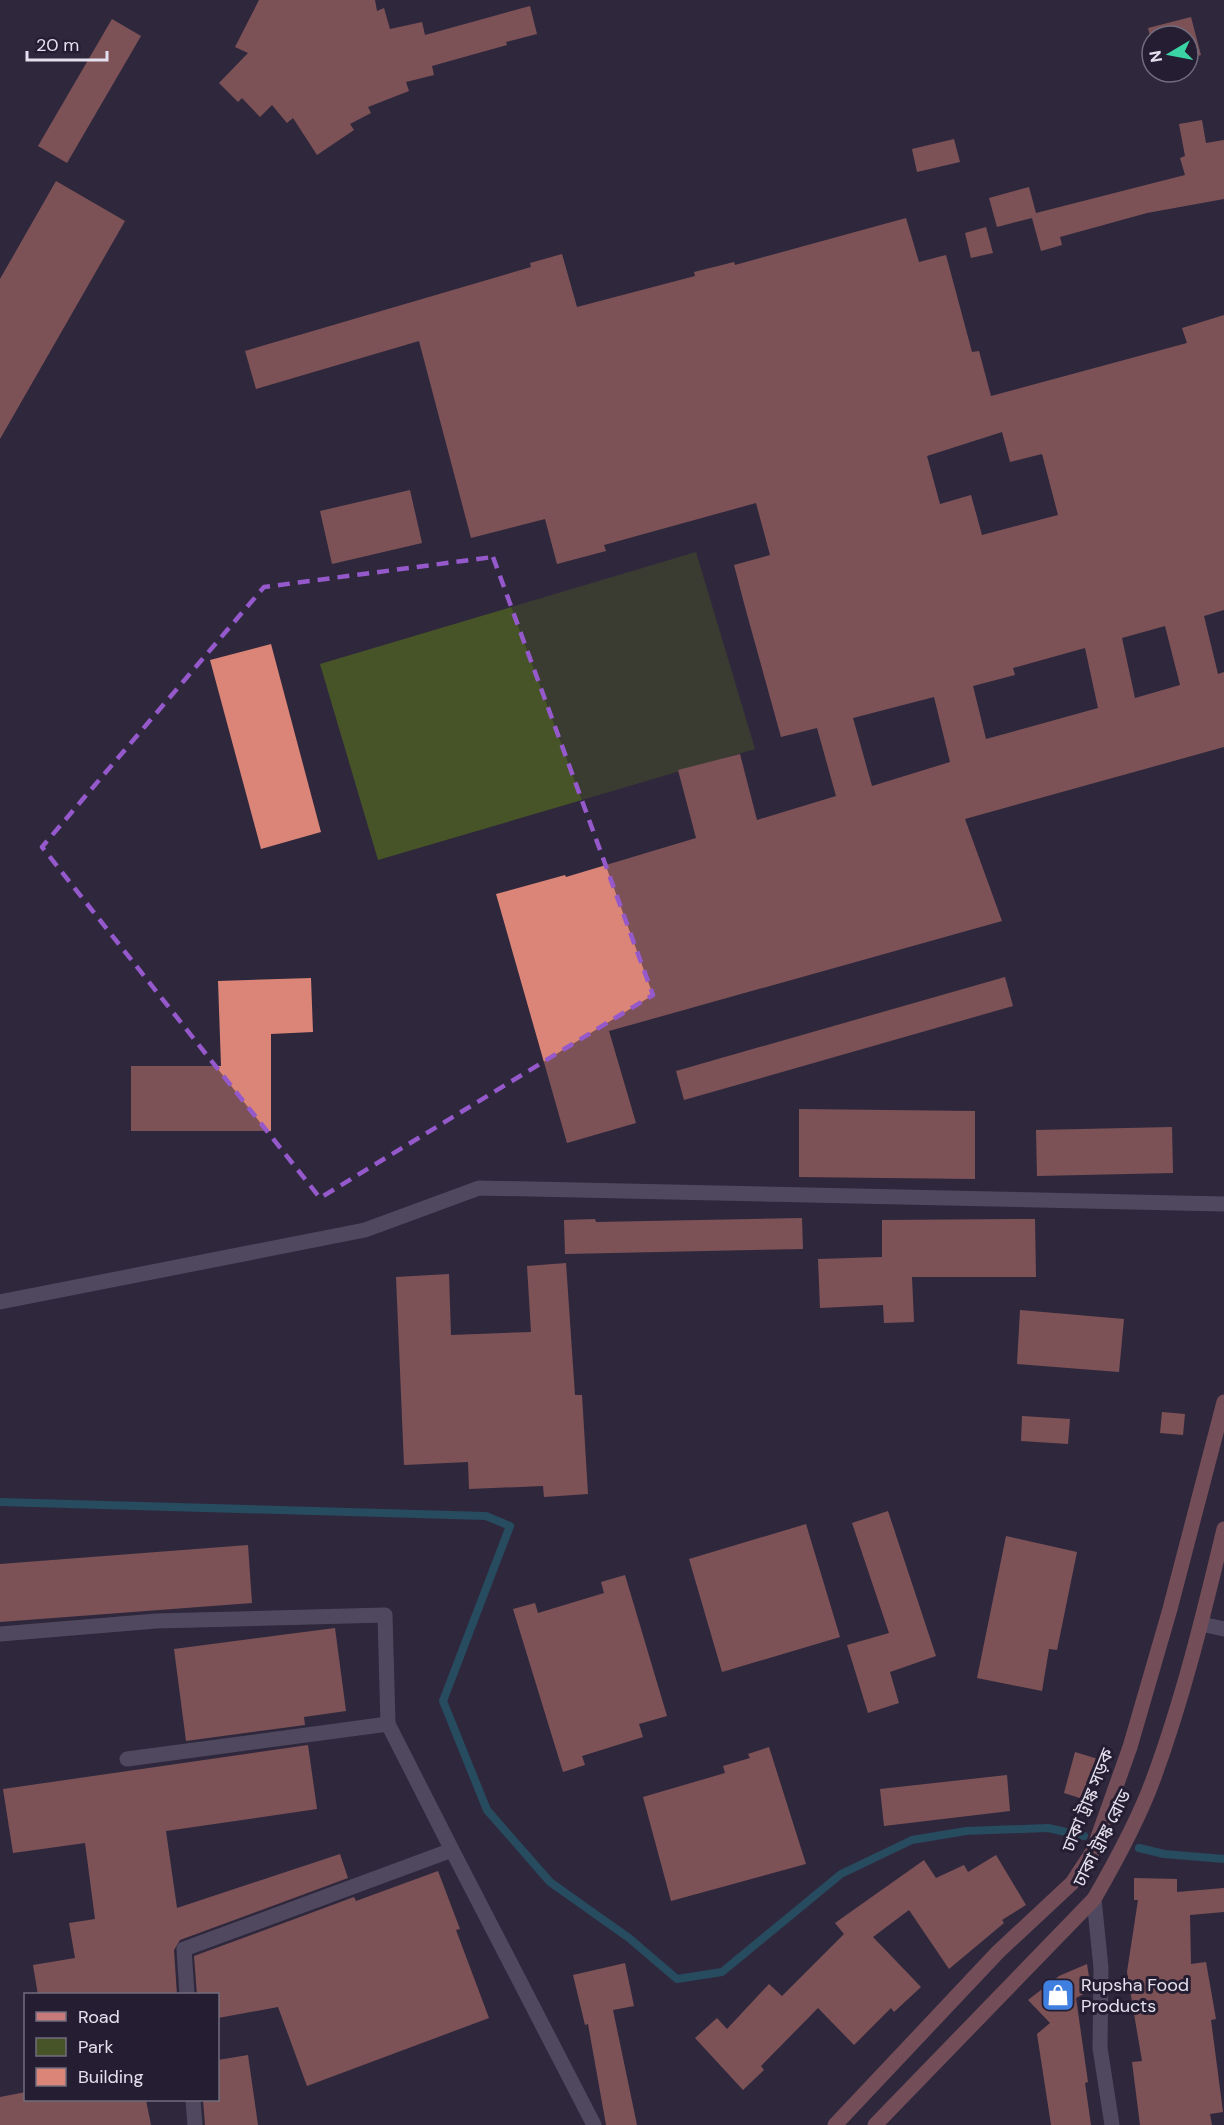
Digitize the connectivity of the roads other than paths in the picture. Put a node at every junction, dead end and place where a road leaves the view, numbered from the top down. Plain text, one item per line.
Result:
1 (1224, 1204) edge
2 (0, 1302) edge
3 (1224, 1402) edge
4 (1224, 1529) edge
5 (1201, 1624) junction
6 (1224, 1629) edge
7 (0, 1635) edge
8 (388, 1724) junction
9 (127, 1759) dead end
10 (452, 1851) junction
11 (1094, 1899) junction
12 (187, 1993) edge
13 (194, 2101) edge
14 (195, 2125) edge
15 (594, 2125) edge
16 (835, 2125) edge
17 (875, 2125) edge
18 (1112, 2125) edge

1 - 2 street
3 - 16 main road, ঢাকা ট্রাঙ্ক সড়ক
4 - 5 main road, ঢাকা ট্রাঙ্ক রোড
5 - 6 street
5 - 11 main road, ঢাকা ট্রাঙ্ক রোড
7 - 8 street
8 - 9 street
8 - 10 street
10 - 12 street
10 - 15 street
11 - 17 main road, ঢাকা ট্রাঙ্ক রোড
11 - 18 street
13 - 14 street

